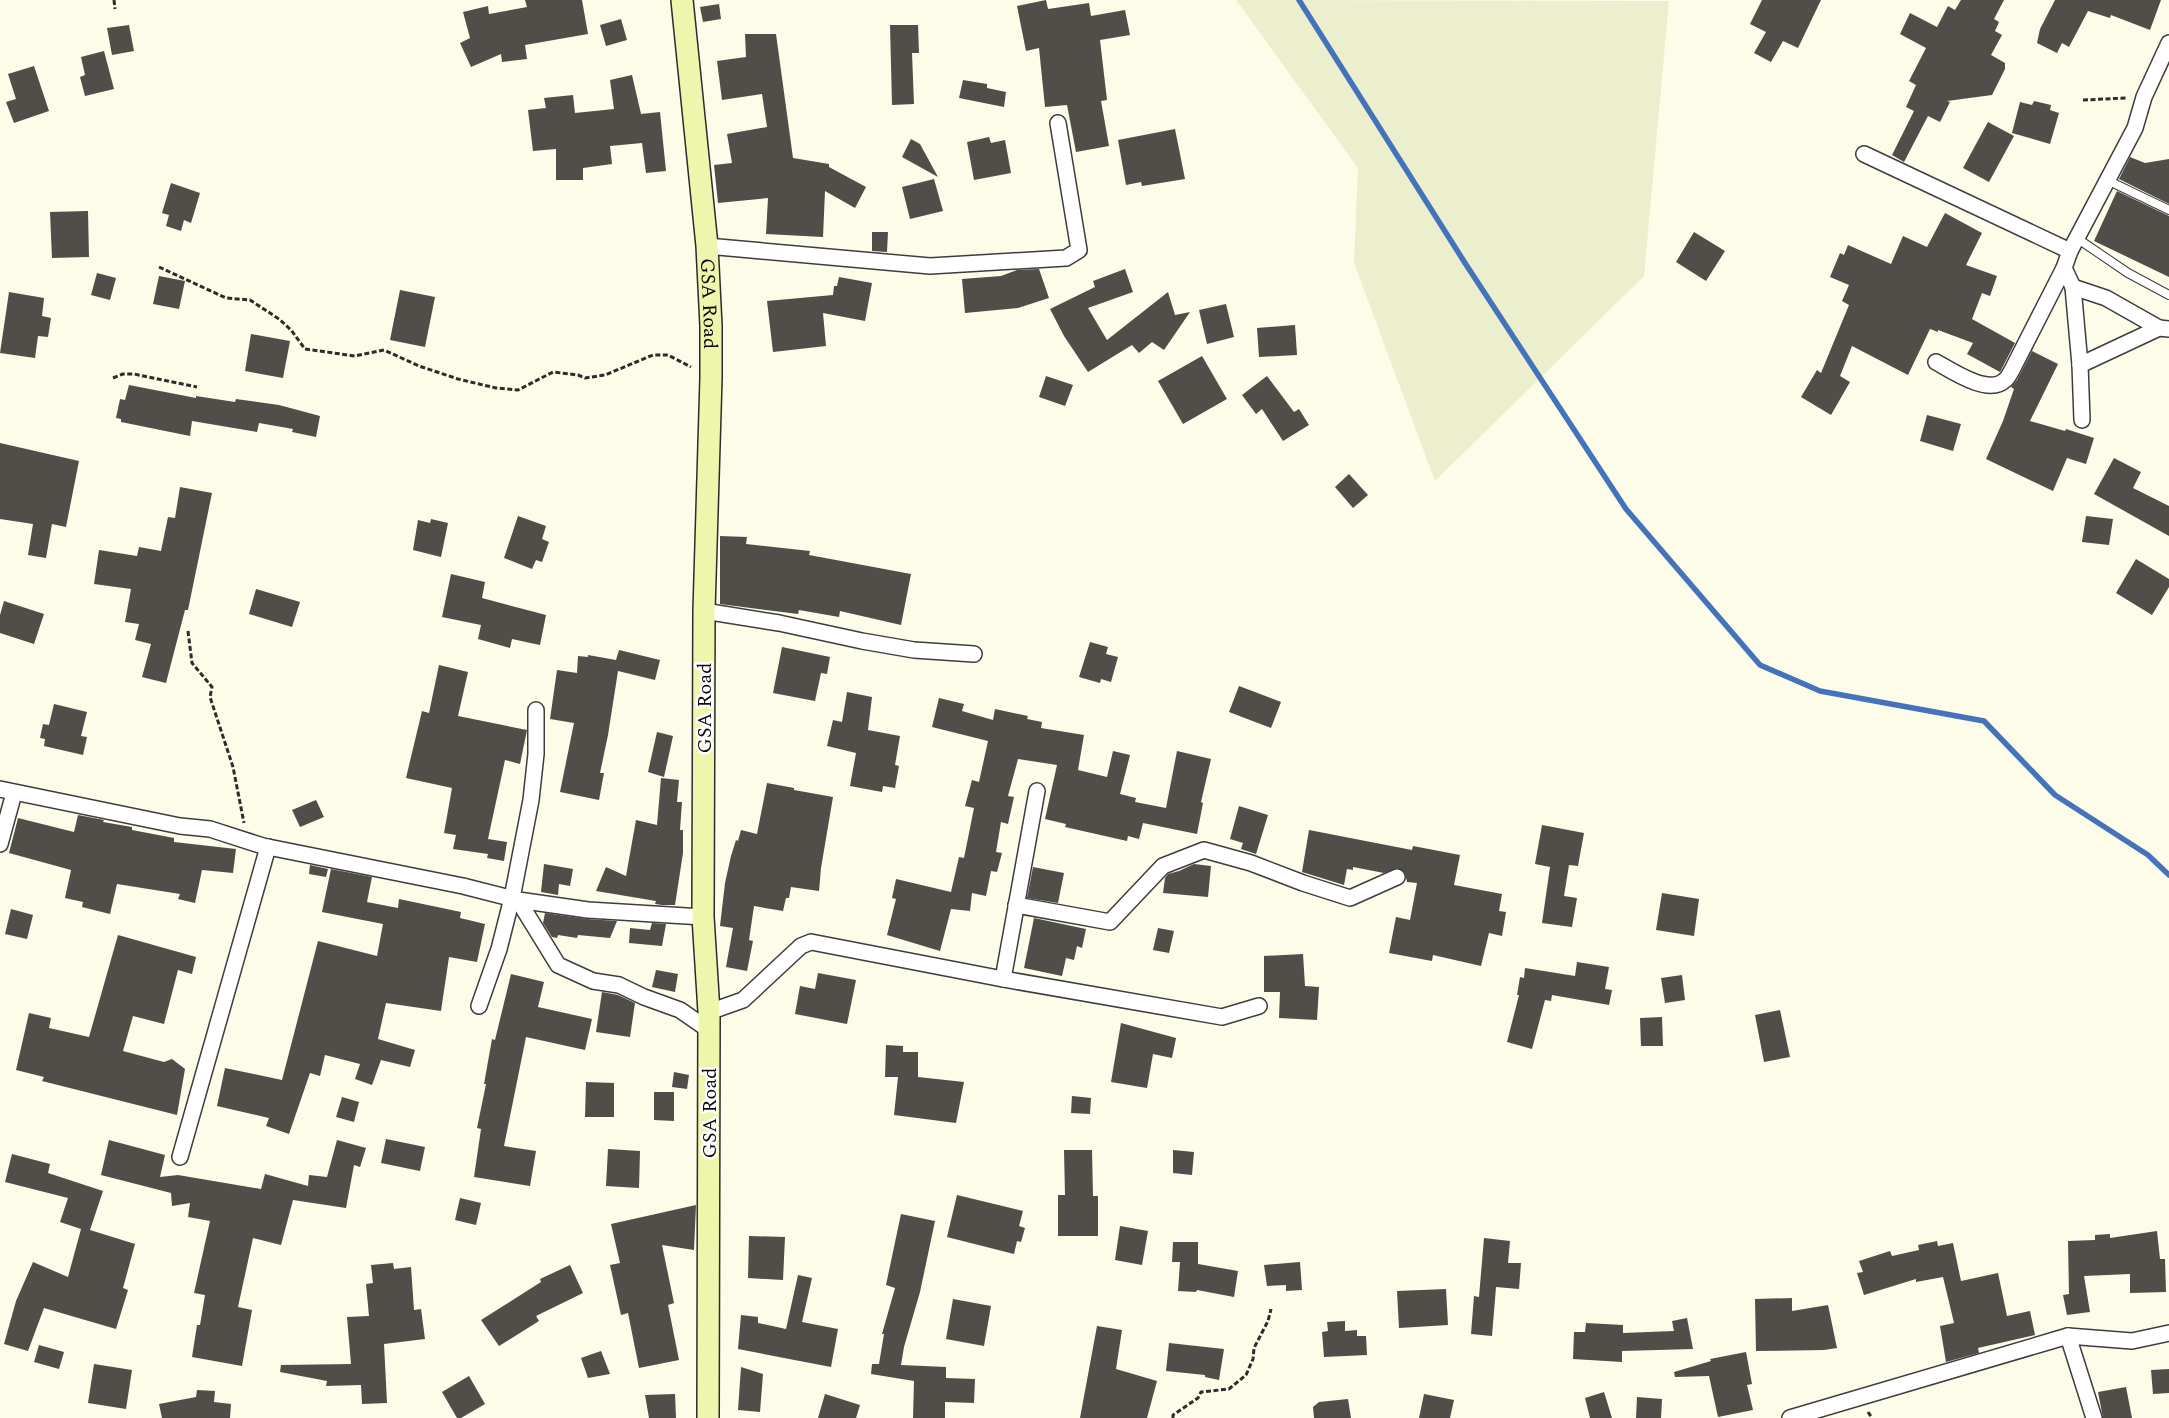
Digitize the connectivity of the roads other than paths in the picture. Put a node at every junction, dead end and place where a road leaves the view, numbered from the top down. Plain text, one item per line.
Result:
1 (682, 0) edge
2 (2169, 43) edge
3 (1058, 123) dead end
4 (1864, 154) dead end
5 (2107, 180) junction
6 (2169, 210) edge
7 (2074, 245) junction
8 (707, 246) junction
9 (2064, 268) junction
10 (2073, 287) junction
11 (2169, 295) edge
12 (2164, 329) edge
13 (1936, 362) dead end
14 (2080, 364) junction
15 (2082, 420) dead end
16 (704, 611) junction
17 (974, 654) dead end
18 (536, 710) dead end
19 (7, 791) edge
20 (1037, 791) dead end
21 (0, 844) edge
22 (268, 847) junction
23 (1397, 877) dead end
24 (515, 899) junction
25 (1016, 905) junction
26 (703, 917) junction
27 (1003, 979) junction
28 (479, 1006) dead end
29 (1259, 1006) dead end
30 (709, 1021) junction
31 (180, 1157) dead end
32 (2169, 1333) edge
33 (2068, 1336) junction
34 (708, 1418) edge
35 (1790, 1418) edge
36 (2094, 1418) edge

1 - 8 street, GSA Road
2 - 5 street
3 - 8 street
4 - 7 street
5 - 6 lane
5 - 7 street
7 - 9 street
7 - 11 lane
8 - 16 street, GSA Road
9 - 10 street
9 - 13 street
10 - 12 street
10 - 14 street
12 - 14 street
14 - 15 street
16 - 17 street
16 - 26 street, GSA Road
18 - 24 street
19 - 21 street
19 - 22 street
20 - 25 street
22 - 24 street
22 - 31 street
23 - 25 street
24 - 26 street
24 - 28 street
24 - 30 street
25 - 27 street
26 - 30 street, GSA Road
27 - 29 street
27 - 30 street
30 - 34 street, GSA Road
32 - 33 street
33 - 35 street
33 - 36 street

